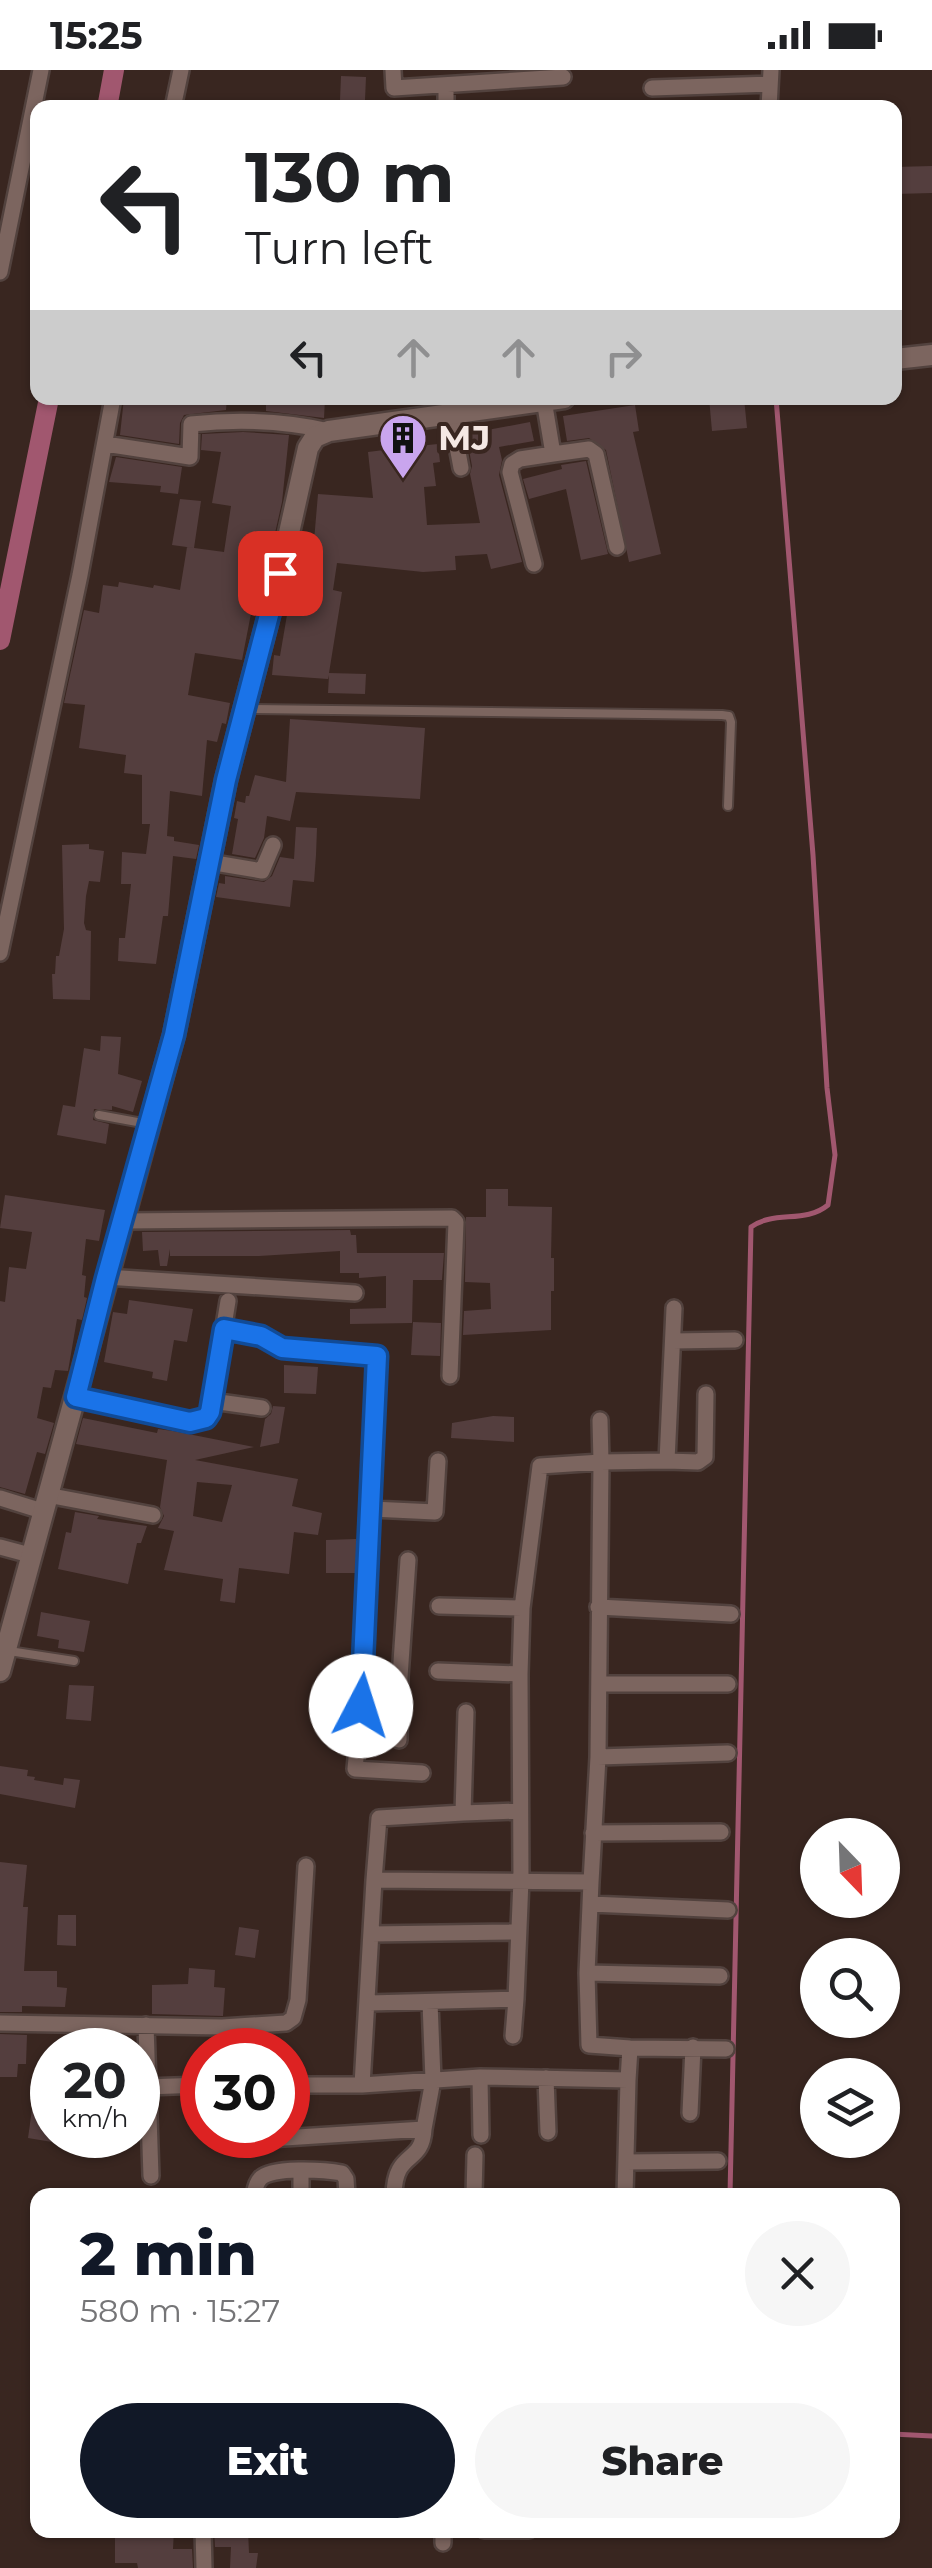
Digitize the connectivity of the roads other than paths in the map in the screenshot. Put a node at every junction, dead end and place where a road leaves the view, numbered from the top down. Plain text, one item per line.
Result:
1 (41, 70) edge
2 (180, 70) edge
3 (393, 70) edge
4 (499, 76) edge
5 (563, 77) dead end
6 (770, 77) edge
7 (446, 85) junction
8 (652, 88) dead end
9 (35, 100) edge
10 (174, 100) edge
11 (446, 100) edge
12 (30, 124) edge
13 (0, 272) edge
14 (932, 355) edge
15 (902, 358) edge
16 (112, 405) edge
17 (490, 405) edge
18 (554, 405) edge
19 (447, 409) edge
20 (401, 420) junction
21 (329, 430) junction
22 (104, 444) junction
23 (400, 451) dead end
24 (553, 454) junction
25 (461, 468) dead end
26 (617, 547) dead end
27 (534, 564) dead end
28 (246, 709) junction
29 (728, 806) dead end
30 (273, 845) dead end
31 (209, 862) junction
32 (0, 953) edge
33 (99, 1115) dead end
34 (151, 1124) junction
35 (123, 1221) junction
36 (106, 1278) junction
37 (355, 1293) dead end
38 (228, 1301) dead end
39 (674, 1308) dead end
40 (224, 1329) junction
41 (735, 1340) dead end
42 (673, 1341) junction
43 (450, 1376) dead end
44 (706, 1394) dead end
45 (76, 1397) junction
46 (212, 1400) junction
47 (262, 1408) dead end
48 (600, 1420) dead end
49 (438, 1461) dead end
50 (667, 1461) junction
51 (601, 1462) junction
52 (0, 1498) edge
53 (44, 1503) junction
54 (372, 1509) junction
55 (152, 1515) dead end
56 (0, 1547) edge
57 (30, 1555) junction
58 (408, 1560) dead end
59 (439, 1606) dead end
60 (598, 1607) junction
61 (522, 1608) junction
62 (731, 1614) dead end
63 (2, 1661) edge
64 (74, 1661) dead end
65 (438, 1670) dead end
66 (364, 1674) junction
67 (520, 1674) junction
68 (400, 1676) junction
69 (598, 1684) junction
70 (728, 1684) dead end
71 (466, 1712) dead end
72 (399, 1740) dead end
73 (728, 1753) dead end
74 (598, 1757) junction
75 (422, 1774) dead end
76 (520, 1811) junction
77 (463, 1813) junction
78 (721, 1832) dead end
79 (592, 1833) junction
80 (306, 1866) dead end
81 (374, 1880) junction
82 (520, 1880) junction
83 (591, 1882) junction
84 (591, 1904) junction
85 (728, 1910) dead end
86 (518, 1932) junction
87 (370, 1934) junction
88 (587, 1973) junction
89 (720, 1976) dead end
90 (516, 1999) junction
91 (430, 2002) junction
92 (369, 2003) junction
93 (0, 2023) edge
94 (146, 2025) joint
95 (514, 2036) dead end
96 (692, 2047) junction
97 (630, 2048) junction
98 (726, 2048) dead end
99 (480, 2077) junction
100 (546, 2078) junction
101 (432, 2080) junction
102 (628, 2080) junction
103 (310, 2085) edge
104 (362, 2085) junction
105 (690, 2113) dead end
106 (424, 2129) junction
107 (548, 2132) dead end
108 (481, 2135) dead end
109 (310, 2136) edge
110 (476, 2155) dead end
111 (150, 2158) edge
112 (718, 2161) dead end
113 (626, 2162) junction
114 (301, 2171) junction
115 (151, 2176) dead end
116 (257, 2188) edge
117 (301, 2188) edge
118 (347, 2188) edge
119 (394, 2188) edge
120 (474, 2188) edge
121 (624, 2188) edge
122 (203, 2538) edge
123 (204, 2568) edge

1 - 9 street
2 - 10 street
3 - 7 street
4 - 5 street
4 - 7 street
6 - 8 street
7 - 11 street
12 - 13 street
14 - 15 street
16 - 22 street
17 - 19 street
18 - 24 street
19 - 20 street
19 - 25 street
20 - 21 street
20 - 23 lane
21 - 22 street
21 - 28 street
22 - 32 street
24 - 26 street
24 - 27 street
28 - 29 lane
28 - 31 street
30 - 31 street
31 - 34 street
33 - 34 lane
34 - 35 street
35 - 36 street
35 - 43 street
36 - 37 street
36 - 45 street
38 - 40 street
39 - 42 street
40 - 46 street
40 - 54 street
41 - 42 street
42 - 50 street
44 - 50 street
45 - 46 street
45 - 53 street
46 - 47 street
48 - 51 street
49 - 54 street
50 - 51 street
51 - 60 street
51 - 61 street
52 - 53 street
53 - 55 street
53 - 57 street
54 - 66 street
56 - 57 street
57 - 63 street
58 - 68 street
59 - 61 street
60 - 62 street
60 - 69 street
61 - 67 street
63 - 64 lane
65 - 67 street
66 - 68 street
66 - 75 street
67 - 76 street
68 - 72 street
69 - 70 street
69 - 74 street
71 - 77 street
73 - 74 street
74 - 79 street
76 - 77 street
76 - 82 street
77 - 81 street
78 - 79 street
79 - 83 street
80 - 94 street
81 - 82 street
81 - 87 street
82 - 83 street
82 - 86 street
83 - 84 street
84 - 85 street
84 - 88 street
86 - 87 street
86 - 90 street
87 - 92 street
88 - 89 street
88 - 97 street
90 - 91 street
90 - 95 street
91 - 92 street
91 - 101 street
92 - 104 street
93 - 94 street
96 - 97 street
96 - 98 street
96 - 105 street
97 - 102 street
99 - 100 street
99 - 101 street
99 - 108 street
100 - 102 street
100 - 107 street
101 - 104 street
101 - 106 street
102 - 113 street
103 - 104 street
106 - 109 street
106 - 119 street
110 - 120 street
111 - 115 street
112 - 113 street
113 - 121 street
114 - 116 street
114 - 117 street
114 - 118 street
122 - 123 street

